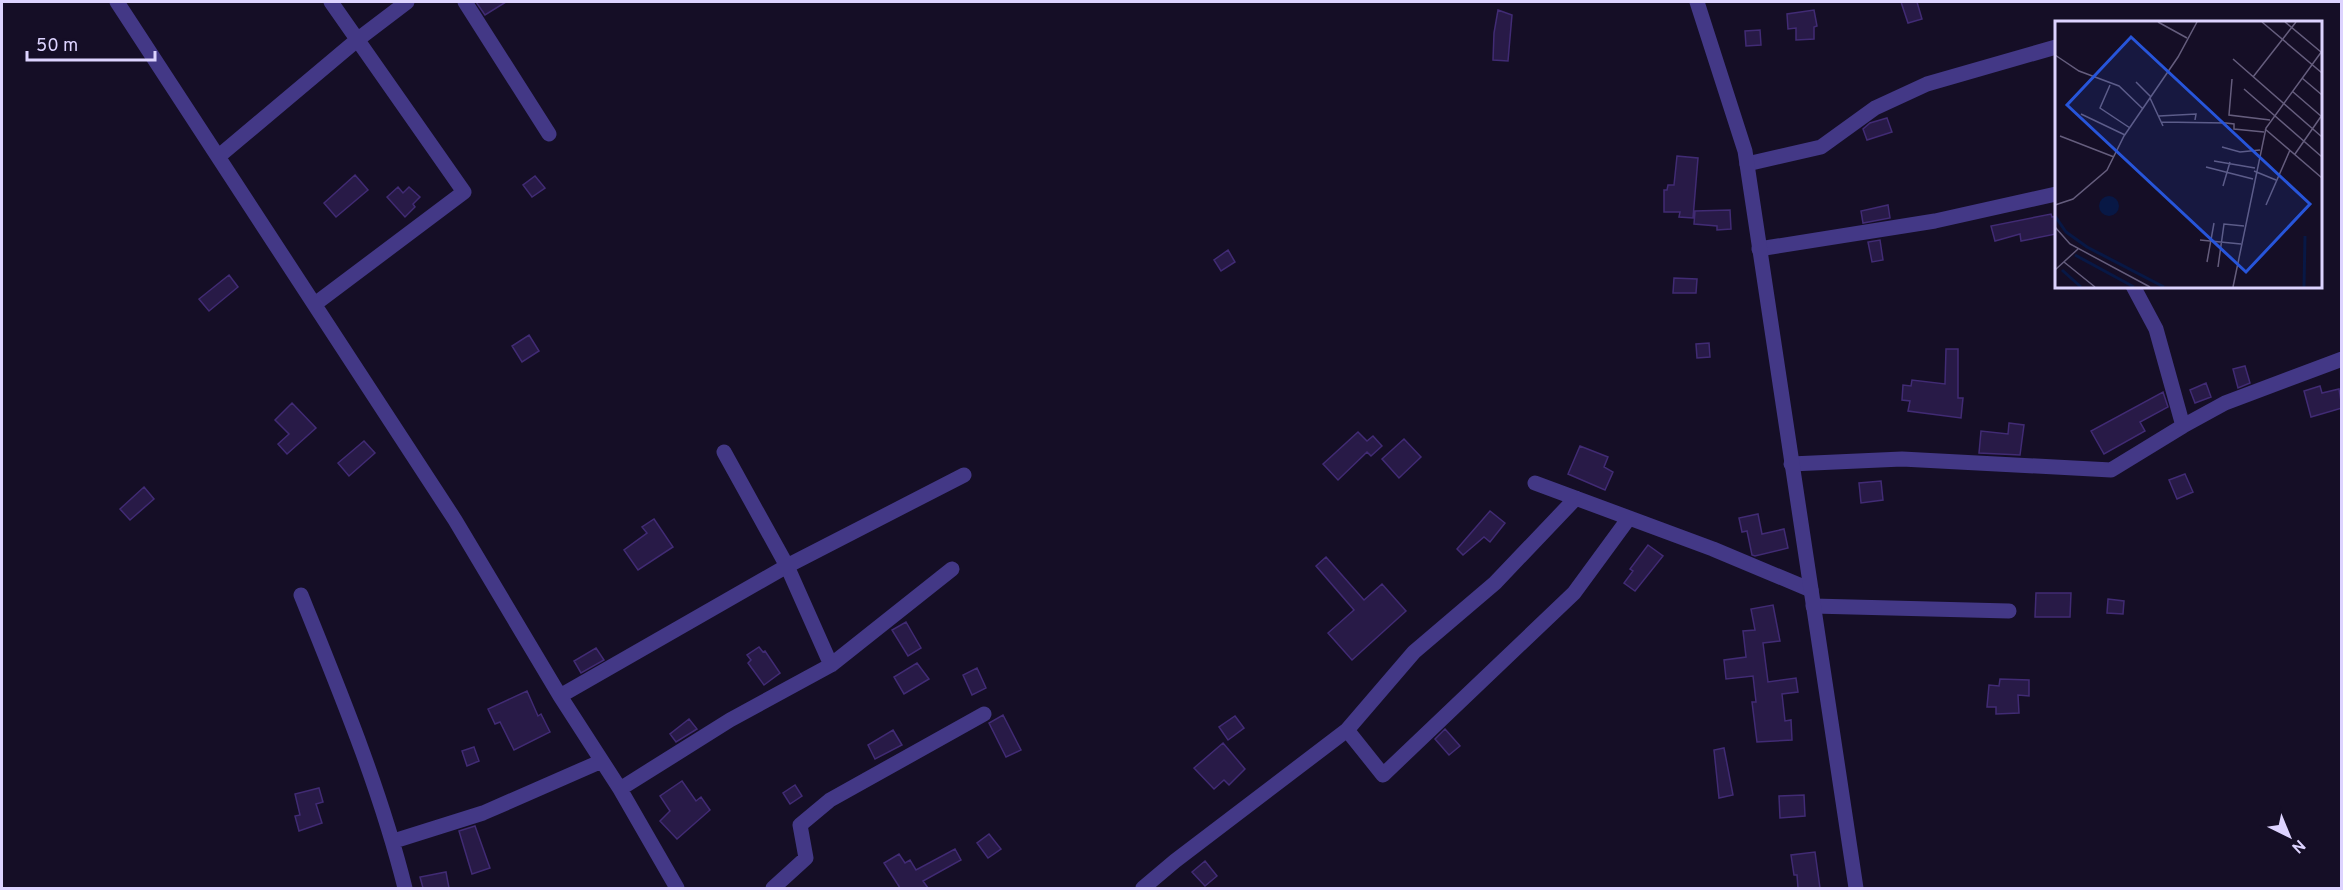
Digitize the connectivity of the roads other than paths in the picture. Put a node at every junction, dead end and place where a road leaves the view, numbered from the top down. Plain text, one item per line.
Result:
1 (117, 2) edge
2 (331, 2) edge
3 (407, 2) edge
4 (465, 2) edge
5 (1697, 2) edge
6 (357, 40) junction
7 (2055, 47) edge
8 (549, 134) dead end
9 (219, 156) junction
10 (1747, 164) junction
11 (2055, 194) edge
12 (1759, 249) junction
13 (2134, 288) edge
14 (315, 304) junction
15 (2342, 359) edge
16 (2183, 426) junction
17 (724, 452) dead end
18 (1791, 464) junction
19 (964, 475) dead end
20 (1535, 483) dead end
21 (1576, 498) junction
22 (1629, 518) junction
23 (787, 566) junction
24 (951, 569) dead end
25 (1810, 590) junction
26 (301, 595) dead end
27 (1813, 606) junction
28 (2009, 611) dead end
29 (831, 665) junction
30 (560, 696) junction
31 (984, 714) dead end
32 (1347, 730) junction
33 (602, 762) junction
34 (620, 789) junction
35 (394, 841) junction
36 (405, 888) edge
37 (677, 888) edge
38 (773, 888) edge
39 (1143, 888) edge
40 (1856, 888) edge

1 - 9 street
2 - 6 street
3 - 6 street
4 - 8 street
5 - 10 street
6 - 9 street
6 - 14 street
7 - 10 street
9 - 14 street
10 - 12 street
11 - 12 street
12 - 18 street
13 - 16 street
14 - 30 street
15 - 16 street
16 - 18 street
17 - 23 street
18 - 25 street
19 - 23 street
20 - 21 street
21 - 22 street
21 - 32 street
22 - 25 street
22 - 32 street
23 - 29 street
23 - 30 street
24 - 29 street
25 - 27 street
26 - 35 street
27 - 28 street
27 - 40 street
29 - 34 street
30 - 33 street
31 - 38 street
32 - 39 street
33 - 34 street
33 - 35 street
34 - 37 street
35 - 36 street

